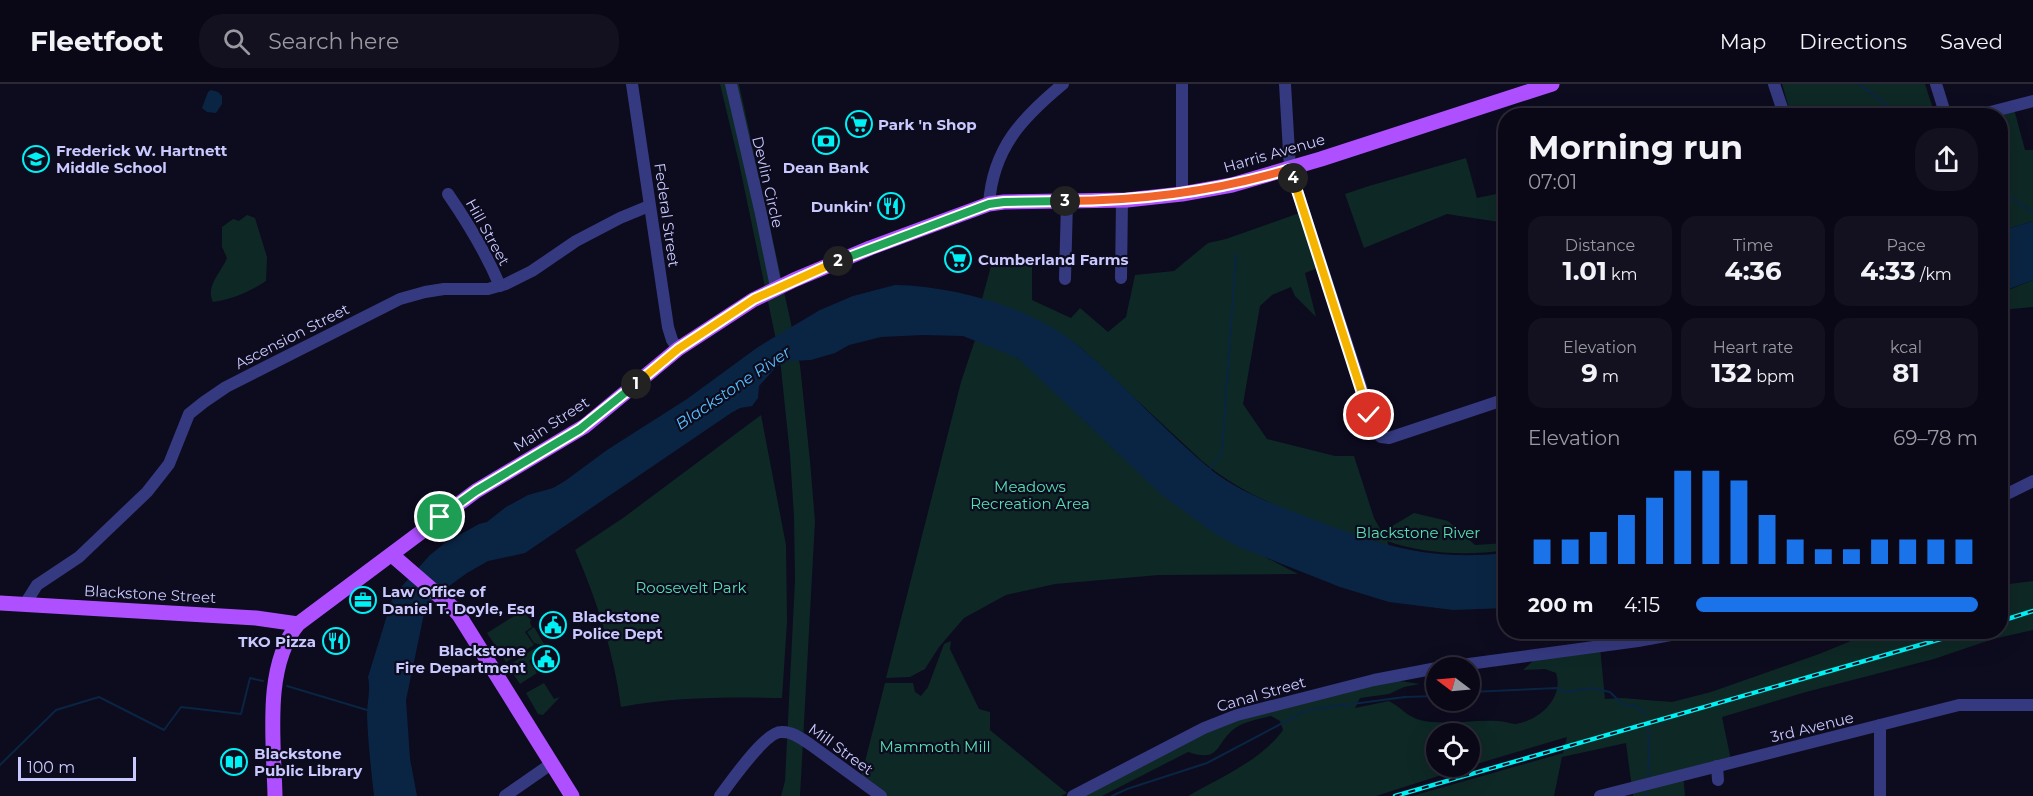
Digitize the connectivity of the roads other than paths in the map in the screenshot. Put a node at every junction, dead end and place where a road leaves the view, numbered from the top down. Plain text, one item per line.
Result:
1 (632, 84) edge
2 (731, 84) edge
3 (1063, 84) edge
4 (1182, 84) edge
5 (1285, 84) edge
6 (1552, 84) edge
7 (1774, 84) edge
8 (1936, 84) edge
9 (2033, 100) edge
10 (1782, 108) edge
11 (1944, 108) edge
12 (2004, 108) edge
13 (1290, 169) junction
14 (448, 194) dead end
15 (1182, 194) junction
16 (1122, 200) junction
17 (1067, 201) junction
18 (992, 203) junction
19 (649, 206) junction
20 (1121, 278) dead end
21 (1065, 279) dead end
22 (500, 286) junction
23 (776, 287) junction
24 (678, 349) junction
25 (1498, 402) edge
26 (2033, 481) edge
27 (2008, 494) edge
28 (392, 555) junction
29 (0, 603) edge
30 (25, 604) junction
31 (297, 624) junction
32 (1613, 639) edge
33 (1480, 661) edge
34 (1426, 670) edge
35 (2033, 705) edge
36 (1880, 725) junction
37 (551, 764) junction
38 (1717, 766) junction
39 (1718, 780) dead end
40 (275, 796) edge
41 (505, 796) edge
42 (572, 796) edge
43 (720, 796) edge
44 (880, 796) edge
45 (1072, 796) edge
46 (1600, 796) edge
47 (1880, 796) edge

1 - 19 street, Federal Street
2 - 23 street, Devlin Circle
3 - 18 street
4 - 15 street
5 - 13 street
6 - 13 main road, Harris Avenue
7 - 10 street
8 - 11 street
9 - 12 street
13 - 15 main road, Harris Avenue
13 - 25 street
14 - 22 street, Hill Street
15 - 16 main road, Harris Avenue
16 - 17 main road, Harris Avenue
16 - 20 street
17 - 18 main road, Harris Avenue
17 - 21 street
18 - 23 main road, Main Street
19 - 22 street, Ascension Street
19 - 24 street, Federal Street
22 - 30 street, Ascension Street
23 - 24 main road, Main Street
24 - 28 main road, Main Street
26 - 27 street
28 - 31 main road, Main Street
28 - 37 main road
29 - 30 main road, Blackstone Street
30 - 31 main road, Blackstone Street
31 - 40 main road, Main Street
32 - 33 street, Canal Street
34 - 45 street, Canal Street
35 - 36 street, 3rd Avenue
36 - 38 street, 3rd Avenue
36 - 47 street
37 - 41 street
37 - 42 main road
38 - 39 street
38 - 46 street, 3rd Avenue
43 - 44 street, Mill Street

